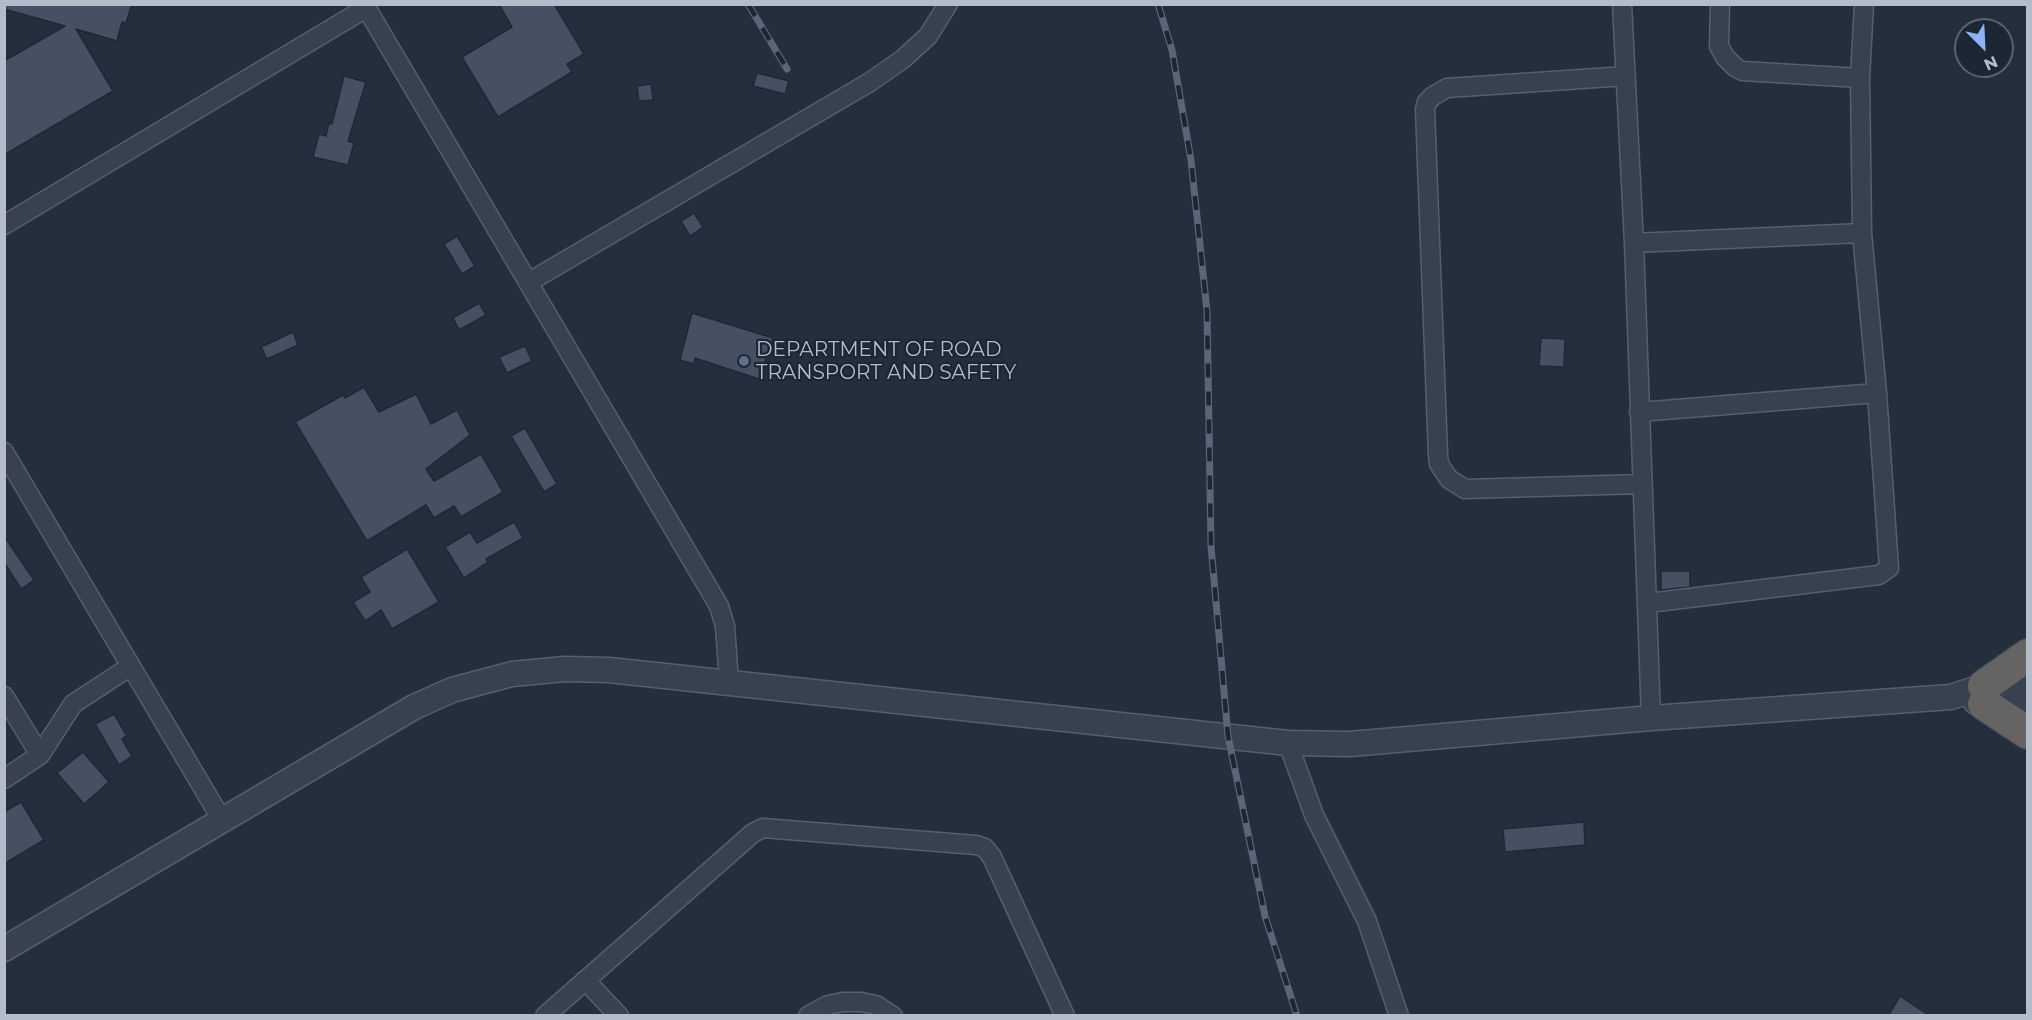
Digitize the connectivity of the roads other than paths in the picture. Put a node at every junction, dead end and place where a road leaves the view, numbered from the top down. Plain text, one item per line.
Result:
1 (948, 4) edge
2 (1622, 4) edge
3 (1720, 4) edge
4 (1864, 4) edge
5 (365, 6) edge
6 (1626, 76) junction
7 (1860, 78) junction
8 (4, 225) edge
9 (1862, 233) junction
10 (1634, 243) junction
11 (529, 282) junction
12 (1877, 393) junction
13 (1639, 412) junction
14 (4, 452) edge
15 (1642, 484) junction
16 (1648, 603) junction
17 (2028, 655) edge
18 (131, 666) junction
19 (729, 682) junction
20 (2028, 682) edge
21 (1984, 695) junction
22 (4, 696) edge
23 (2028, 700) edge
24 (1651, 718) junction
25 (2028, 733) edge
26 (1288, 743) junction
27 (40, 755) junction
28 (4, 779) edge
29 (222, 820) junction
30 (4, 949) edge
31 (585, 980) junction
32 (545, 1016) edge
33 (619, 1016) edge
34 (808, 1016) edge
35 (893, 1016) edge
36 (1065, 1016) edge
37 (1400, 1016) edge

1 - 11 street
2 - 6 street
3 - 7 street
4 - 7 street
5 - 8 street
5 - 11 street
6 - 10 street
6 - 15 street
7 - 9 street
9 - 10 street
9 - 12 street
10 - 13 street
11 - 19 street
12 - 13 street
12 - 16 street
13 - 15 street
14 - 18 street
15 - 16 street
16 - 24 street
17 - 21 highway
18 - 27 street
18 - 29 street
19 - 26 street
19 - 29 street
20 - 21 street
21 - 23 street
21 - 24 street
21 - 25 highway
22 - 27 street
24 - 26 street
26 - 37 street
27 - 28 street
29 - 30 street
31 - 32 street
31 - 33 street
31 - 36 street
34 - 35 street

